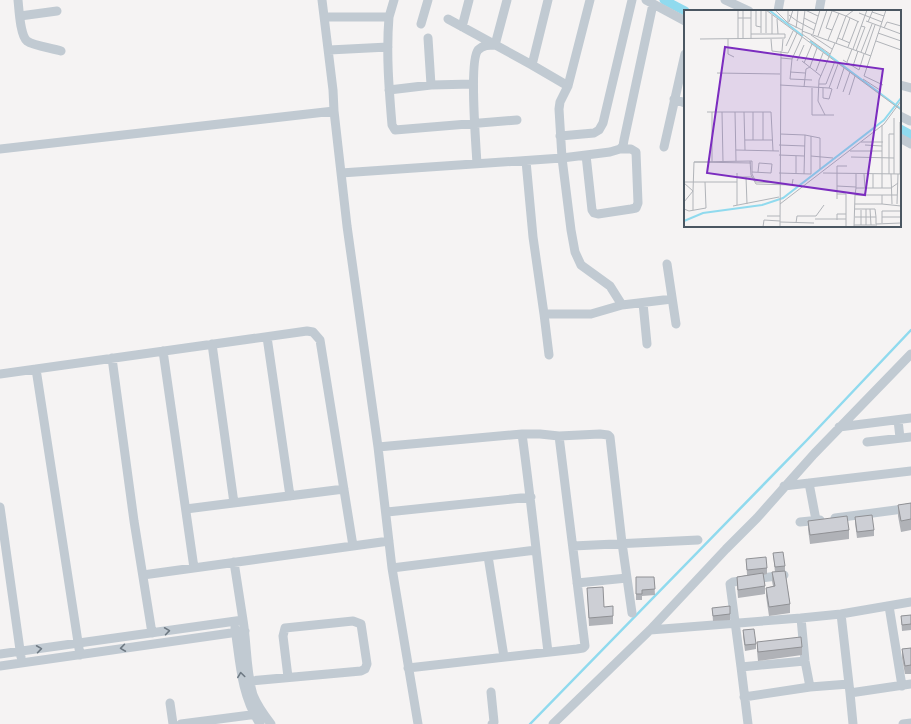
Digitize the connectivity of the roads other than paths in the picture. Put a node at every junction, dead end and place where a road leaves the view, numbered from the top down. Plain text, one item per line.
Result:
1 (18, 0) edge
2 (322, 0) edge
3 (394, 0) edge
4 (428, 0) edge
5 (469, 0) edge
6 (507, 0) edge
7 (548, 0) edge
8 (590, 0) edge
9 (632, 0) edge
10 (725, 0) edge
11 (780, 0) edge
12 (821, 0) edge
13 (650, 2) edge
14 (738, 3) edge
15 (57, 10) dead end
16 (748, 10) edge
17 (778, 10) edge
18 (819, 10) edge
19 (20, 16) junction
20 (324, 17) junction
21 (389, 17) junction
22 (448, 19) dead end
23 (684, 20) edge
24 (421, 24) dead end
25 (462, 27) junction
26 (428, 38) dead end
27 (496, 45) junction
28 (388, 47) junction
29 (61, 50) dead end
30 (329, 50) junction
31 (684, 58) edge
32 (532, 65) junction
33 (473, 84) junction
34 (432, 85) junction
35 (901, 85) edge
36 (568, 86) junction
37 (911, 88) edge
38 (389, 90) junction
39 (674, 99) junction
40 (684, 103) edge
41 (334, 111) junction
42 (901, 116) edge
43 (516, 120) dead end
44 (910, 121) dead end
45 (476, 125) junction
46 (560, 136) junction
47 (901, 139) edge
48 (911, 144) edge
49 (664, 147) dead end
50 (0, 149) edge
51 (620, 149) junction
52 (586, 155) junction
53 (562, 158) junction
54 (526, 161) junction
55 (477, 164) junction
56 (341, 174) junction
57 (667, 264) dead end
58 (672, 299) junction
59 (643, 303) junction
60 (622, 305) junction
61 (544, 314) junction
62 (676, 324) dead end
63 (267, 337) junction
64 (212, 344) junction
65 (647, 344) dead end
66 (163, 351) junction
67 (911, 354) edge
68 (549, 356) dead end
69 (112, 358) junction
70 (36, 369) junction
71 (0, 374) edge
72 (911, 418) edge
73 (898, 420) junction
74 (840, 427) junction
75 (522, 434) junction
76 (559, 436) junction
77 (911, 437) edge
78 (900, 438) junction
79 (867, 442) dead end
80 (378, 447) junction
81 (911, 471) edge
82 (809, 483) junction
83 (784, 486) junction
84 (344, 489) junction
85 (290, 496) junction
86 (531, 497) junction
87 (234, 503) junction
88 (0, 507) edge
89 (911, 508) edge
90 (186, 509) junction
91 (387, 512) junction
92 (816, 520) junction
93 (800, 522) dead end
94 (698, 540) dead end
95 (389, 541) junction
96 (622, 543) junction
97 (353, 546) junction
98 (573, 546) junction
99 (536, 550) junction
100 (488, 556) junction
101 (234, 562) junction
102 (194, 568) junction
103 (392, 568) junction
104 (143, 574) junction
105 (786, 574) edge
106 (627, 578) junction
107 (577, 583) junction
108 (911, 602) edge
109 (889, 606) junction
110 (632, 613) dead end
111 (841, 614) junction
112 (801, 618) junction
113 (243, 620) junction
114 (234, 622) junction
115 (736, 624) junction
116 (650, 630) junction
117 (240, 632) junction
118 (152, 633) junction
119 (79, 643) junction
120 (20, 652) junction
121 (548, 652) junction
122 (0, 654) edge
123 (80, 655) junction
124 (504, 657) junction
125 (805, 661) junction
126 (23, 662) junction
127 (0, 666) edge
128 (741, 667) junction
129 (408, 668) junction
130 (288, 677) junction
131 (250, 681) junction
132 (907, 685) edge
133 (810, 687) junction
134 (849, 688) junction
135 (491, 692) dead end
136 (744, 697) junction
137 (170, 703) dead end
138 (258, 714) junction
139 (227, 721) edge
140 (911, 723) edge
141 (173, 724) edge
142 (181, 724) edge
143 (260, 724) edge
144 (271, 724) edge
145 (416, 724) edge
146 (492, 724) edge
147 (553, 724) edge
148 (748, 724) edge
149 (852, 724) edge
150 (903, 724) edge

1 - 19 street
2 - 20 street
3 - 21 street
4 - 24 street
5 - 25 street
6 - 27 street
7 - 32 street
8 - 36 street
9 - 46 street
10 - 14 street
11 - 17 street
12 - 18 street
13 - 23 street
13 - 51 street
14 - 16 street
15 - 19 street
19 - 29 street
20 - 21 street
20 - 30 street
21 - 28 street
22 - 25 street
25 - 27 street
26 - 34 street
27 - 32 street
27 - 33 street
28 - 30 street
28 - 38 street
30 - 41 street
31 - 39 street
32 - 36 street
33 - 34 street
33 - 45 street
34 - 38 street
35 - 37 street
36 - 46 street
38 - 45 street
39 - 40 street
39 - 49 street
41 - 50 street
41 - 56 street
42 - 44 street
43 - 45 street
45 - 55 street
46 - 53 street
47 - 48 street
51 - 52 street
51 - 52 street
52 - 53 street
53 - 54 street
53 - 60 street
54 - 55 street
54 - 61 street
55 - 56 street
56 - 80 street
57 - 58 street
58 - 59 street
58 - 62 street
59 - 60 street
59 - 65 street
60 - 61 street
61 - 68 street
63 - 64 street
63 - 84 street
63 - 85 street
64 - 66 street
64 - 87 street
66 - 69 street
66 - 90 street
67 - 74 street
69 - 70 street
69 - 104 street
70 - 71 street
70 - 119 street
72 - 73 street
73 - 74 street
73 - 78 street
74 - 83 street
75 - 76 street
75 - 80 street
75 - 86 street
76 - 96 street
76 - 98 street
77 - 78 street
78 - 79 street
80 - 91 street
81 - 82 street
82 - 83 street
82 - 92 street
83 - 116 street
84 - 85 street
84 - 97 street
85 - 87 street
86 - 91 street
86 - 99 street
87 - 90 street
88 - 120 street
89 - 92 street
90 - 102 street
91 - 95 street
92 - 93 street
94 - 96 street
95 - 97 street
95 - 103 street
96 - 98 street
96 - 106 street
97 - 101 street
98 - 107 street
99 - 100 street
99 - 121 street
100 - 103 street
100 - 124 street
101 - 102 street
101 - 113 street
102 - 104 street
103 - 129 street
104 - 118 street
105 - 115 street
106 - 107 street
106 - 110 street
107 - 121 street
108 - 109 street
109 - 111 street
109 - 132 street
111 - 112 street
111 - 134 street
112 - 115 street
112 - 125 street
113 - 114 street
113 - 117 street
114 - 117 street
118 -> 114 street
115 - 116 street
115 - 128 street
116 - 147 street
117 -> 123 street
117 - 131 street
138 -> 117 street
118 - 119 street
120 -> 119 street
119 - 123 street
120 - 122 street
120 - 126 street
121 - 124 street
123 - 126 street
124 - 129 street
125 - 128 street
125 - 133 street
126 - 127 street
128 - 136 street
129 - 145 street
130 - 130 street
130 - 131 street
131 - 138 street
132 - 134 street
133 - 134 street
133 - 136 street
134 - 149 street
135 - 146 street
136 - 148 street
137 - 141 street
138 - 139 street
138 - 143 street
138 - 144 street
139 - 142 street
140 - 150 street

